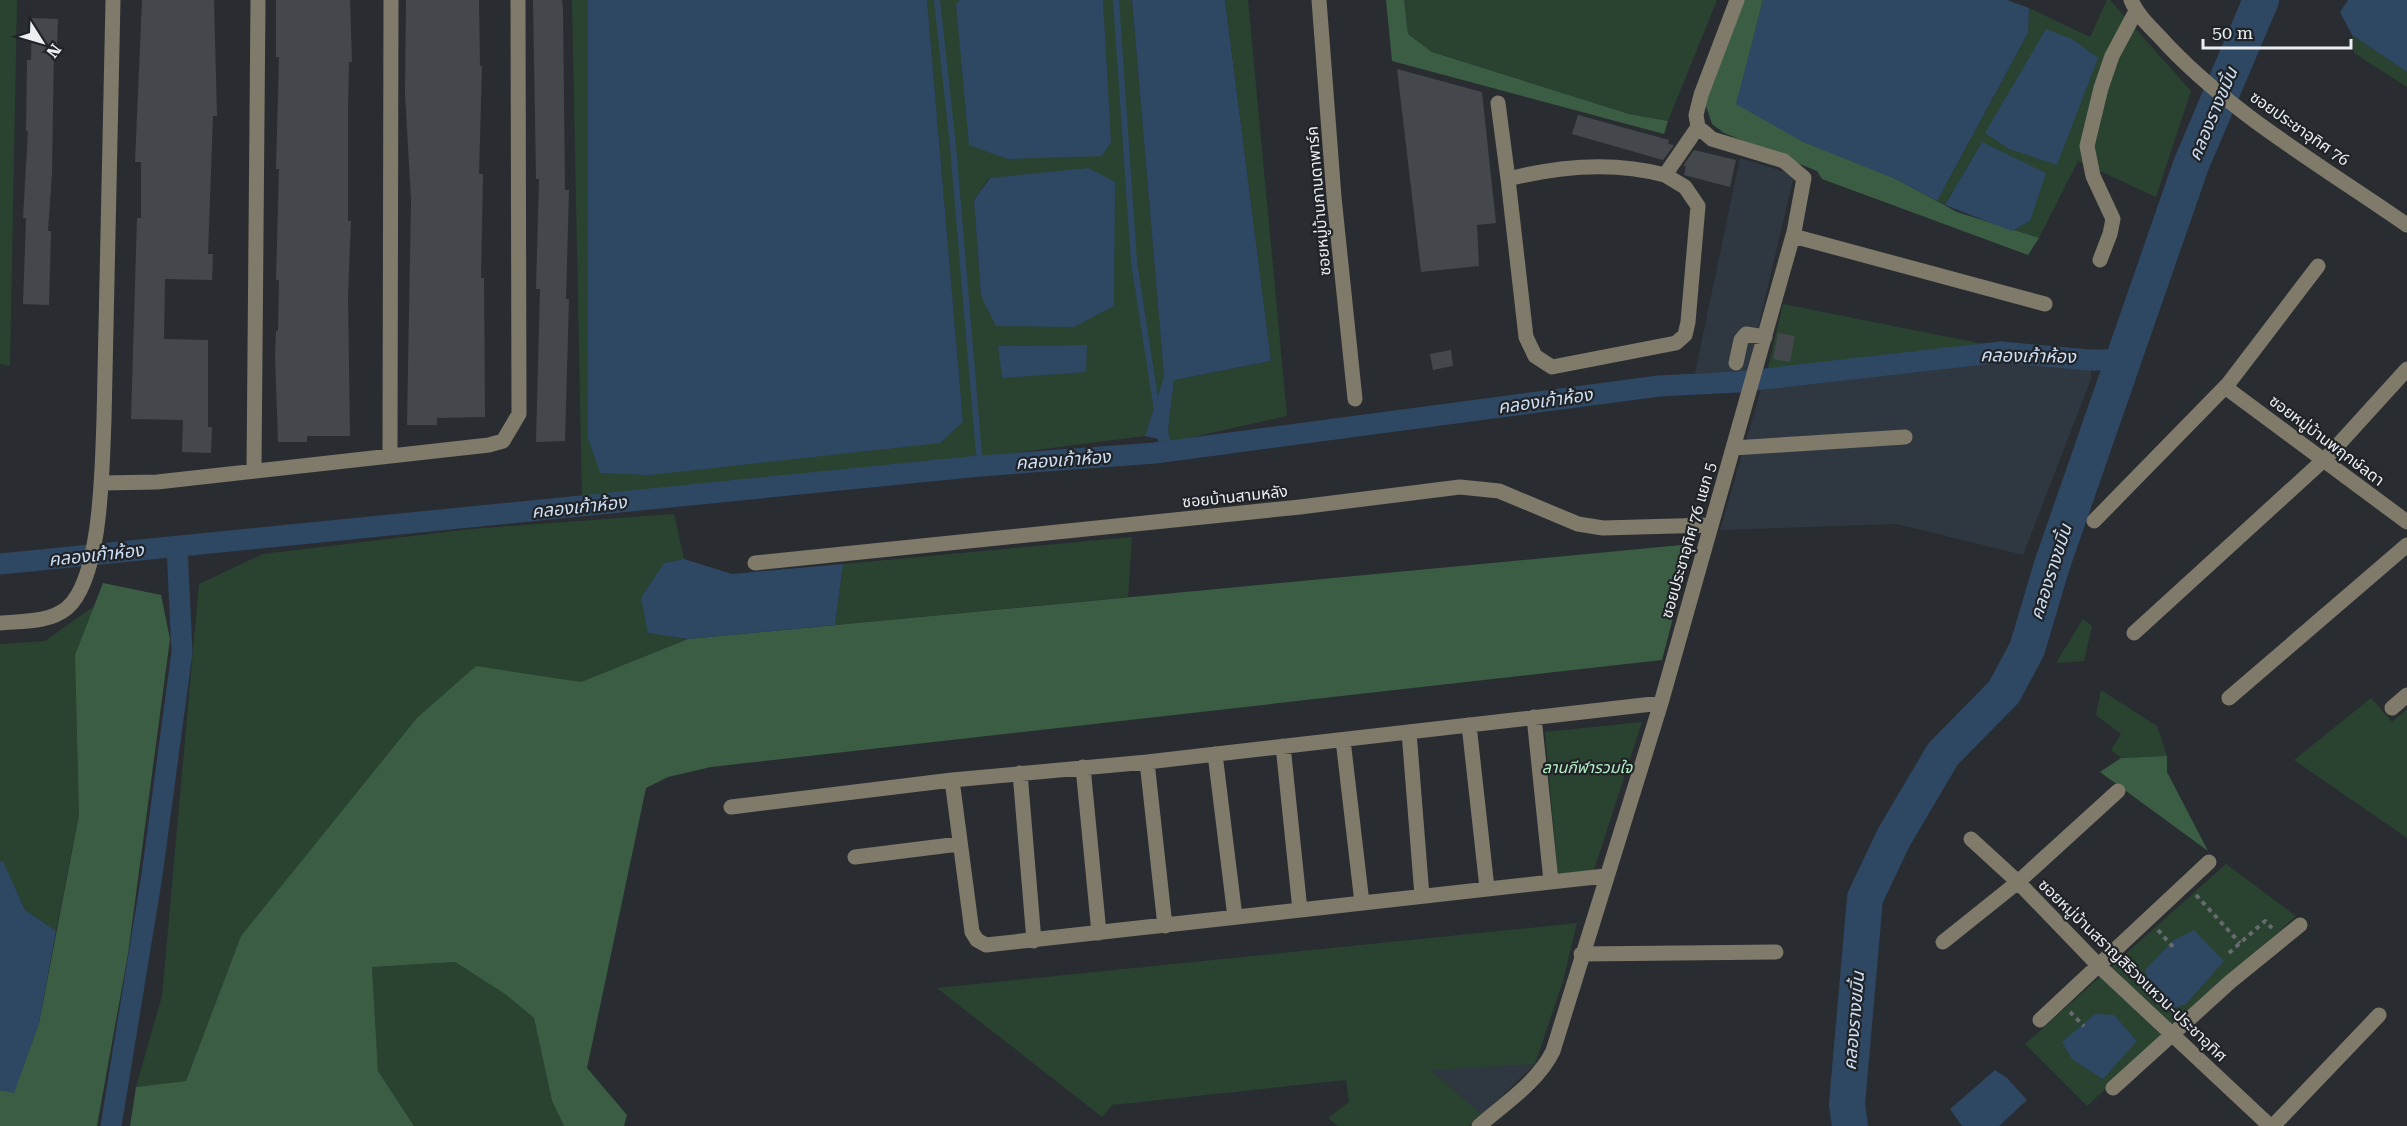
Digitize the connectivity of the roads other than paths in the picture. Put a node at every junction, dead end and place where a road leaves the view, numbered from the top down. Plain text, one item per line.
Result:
1 (113, 0) edge
2 (258, 0) edge
3 (391, 0) edge
4 (518, 0) edge
5 (1319, 0) edge
6 (1737, 0) edge
7 (2134, 5) edge
8 (1498, 103) dead end
9 (1698, 127) junction
10 (1665, 175) junction
11 (1508, 179) junction
12 (2407, 225) edge
13 (1793, 236) junction
14 (2100, 260) dead end
15 (2318, 266) dead end
16 (2045, 304) dead end
17 (1765, 337) junction
18 (1736, 363) dead end
19 (2407, 369) edge
20 (2225, 387) junction
21 (1355, 399) dead end
22 (1905, 437) dead end
23 (1733, 448) junction
24 (390, 456) junction
25 (2324, 460) junction
26 (254, 470) junction
27 (102, 483) junction
28 (2094, 521) dead end
29 (2407, 522) edge
30 (1711, 525) junction
31 (2407, 545) edge
32 (755, 563) dead end
33 (0, 623) edge
34 (2134, 633) dead end
35 (2407, 695) edge
36 (2229, 698) dead end
37 (1661, 703) junction
38 (2392, 708) dead end
39 (1534, 717) junction
40 (1469, 725) junction
41 (1409, 732) junction
42 (1343, 740) junction
43 (1283, 746) junction
44 (1215, 754) junction
45 (1147, 762) junction
46 (1083, 767) junction
47 (1020, 773) junction
48 (951, 780) junction
49 (2118, 791) dead end
50 (731, 807) dead end
51 (1971, 839) dead end
52 (959, 844) junction
53 (855, 857) dead end
54 (2209, 862) dead end
55 (1605, 876) junction
56 (1551, 881) junction
57 (2018, 882) junction
58 (1487, 888) junction
59 (1422, 896) junction
60 (1362, 903) junction
61 (1300, 910) junction
62 (1235, 918) junction
63 (2300, 925) dead end
64 (1166, 926) junction
65 (1099, 933) junction
66 (1034, 941) junction
67 (1943, 942) dead end
68 (1776, 952) dead end
69 (1581, 954) junction
70 (2098, 965) junction
71 (2379, 1015) dead end
72 (2040, 1020) dead end
73 (2170, 1034) junction
74 (2113, 1088) dead end
75 (1479, 1126) edge
76 (2272, 1126) edge

1 - 27 street
2 - 26 street
3 - 24 street
4 - 24 street
5 - 21 street, ซอยหมู่บ้านกานดาพาร์ค
6 - 9 street
7 - 12 street, ซอยประชาอุทิศ 76
7 - 14 street
8 - 11 street
9 - 10 street
9 - 13 street, ซอยประชาอุทิศ 76 แยก 5
10 - 11 street
10 - 11 street
13 - 16 street
13 - 17 street, ซอยประชาอุทิศ 76 แยก 5
15 - 20 street
17 - 18 street
17 - 23 street, ซอยประชาอุทิศ 76 แยก 5
19 - 25 street
20 - 25 street, ซอยหมู่บ้านพฤกษ์ลดา
20 - 28 street
22 - 23 street
23 - 30 street, ซอยประชาอุทิศ 76 แยก 5
24 - 26 street
25 - 29 street, ซอยหมู่บ้านพฤกษ์ลดา
25 - 34 street
26 - 27 street
27 - 33 street
30 - 32 street, ซอยบ้านสามหลัง
30 - 37 street, ซอยประชาอุทิศ 76 แยก 5
31 - 36 street
35 - 38 street
37 - 39 street
37 - 55 street, ซอยประชาอุทิศ 76 แยก 5
39 - 40 street
39 - 56 street
40 - 41 street
40 - 58 street
41 - 42 street
41 - 59 street
42 - 43 street
42 - 60 street
43 - 44 street
43 - 61 street
44 - 45 street
44 - 62 street
45 - 46 street
45 - 64 street
46 - 47 street
46 - 65 street
47 - 48 street
47 - 66 street
48 - 50 street
48 - 52 street
49 - 57 street
51 - 57 street, ซอยหมู่บ้านสราญสิริวงแหวน-ประชาอุทิศ
52 - 53 street
52 - 66 street
54 - 70 street
55 - 56 street
55 - 69 street, ซอยประชาอุทิศ 76 แยก 5
56 - 58 street
57 - 67 street
57 - 70 street, ซอยหมู่บ้านสราญสิริวงแหวน-ประชาอุทิศ
58 - 59 street
59 - 60 street
60 - 61 street
61 - 62 street
62 - 64 street
63 - 73 street
64 - 65 street
65 - 66 street
68 - 69 street
69 - 75 street, ซอยประชาอุทิศ 76 แยก 5
70 - 72 street
70 - 73 street, ซอยหมู่บ้านสราญสิริวงแหวน-ประชาอุทิศ
71 - 76 street
73 - 74 street
73 - 76 street, ซอยหมู่บ้านสราญสิริวงแหวน-ประชาอุทิศ

